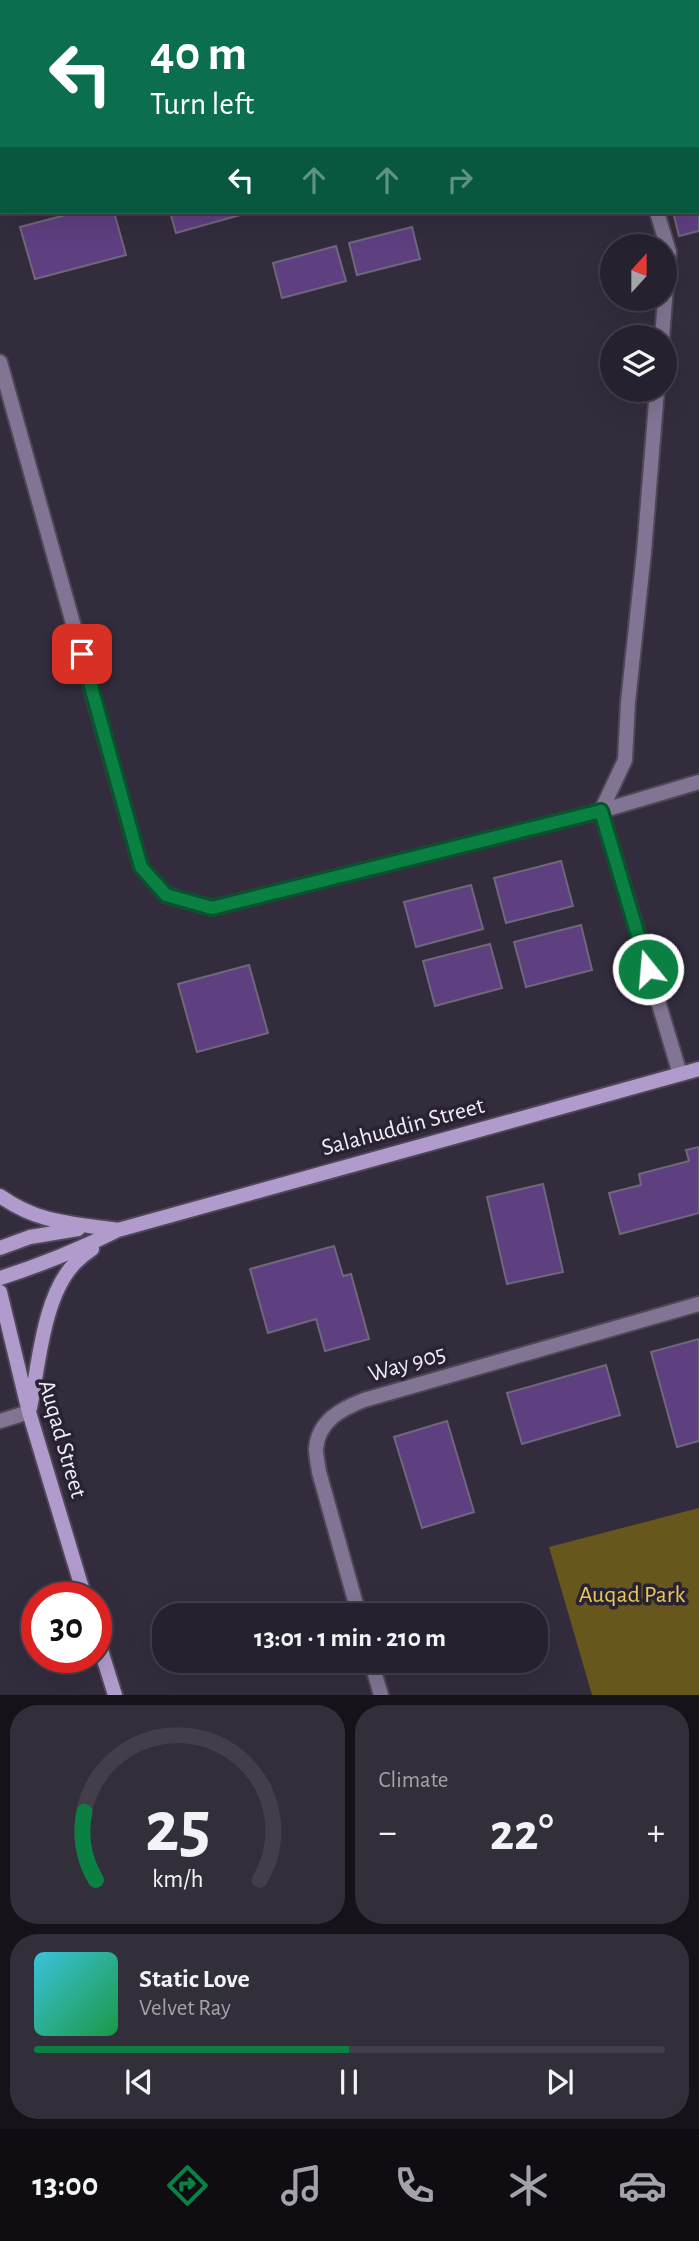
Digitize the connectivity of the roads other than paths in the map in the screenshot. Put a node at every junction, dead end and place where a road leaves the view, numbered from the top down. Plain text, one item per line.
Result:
1 (658, 214) edge
2 (664, 234) edge
3 (0, 362) edge
4 (656, 402) edge
5 (699, 782) edge
6 (601, 811) junction
7 (699, 1069) edge
8 (680, 1074) junction
9 (0, 1196) edge
10 (118, 1230) junction
11 (0, 1248) edge
12 (0, 1278) edge
13 (0, 1292) edge
14 (699, 1304) edge
15 (29, 1412) junction
16 (0, 1421) edge
17 (80, 1582) edge
18 (356, 1603) edge
19 (108, 1673) edge
20 (375, 1673) edge
21 (115, 1695) edge
22 (381, 1695) edge

1 - 2 street
3 - 6 street
4 - 6 street
5 - 6 street
6 - 8 street
7 - 8 street, Salahuddin Street
8 - 10 street, Salahuddin Street
9 - 10 street
10 - 11 street, Salahuddin Street
10 - 12 street, Salahuddin Street
10 - 15 street
13 - 15 street, Auqad Street
14 - 18 street, Way 905
15 - 16 street
15 - 17 street, Auqad Street
19 - 21 street
20 - 22 street

